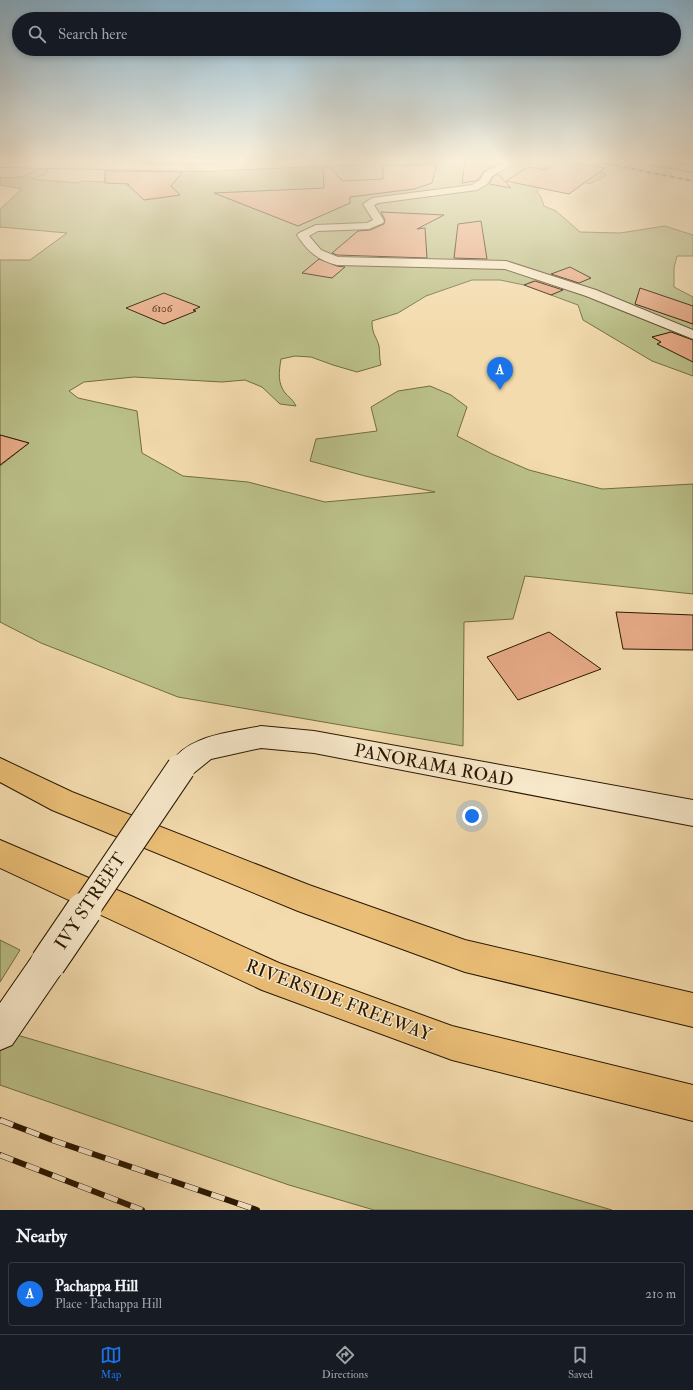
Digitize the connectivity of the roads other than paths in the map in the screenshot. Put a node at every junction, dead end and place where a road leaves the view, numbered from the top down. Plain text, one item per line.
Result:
1 (377, 216) edge
2 (693, 335) edge
3 (181, 768) joint
4 (0, 769) edge
5 (693, 814) edge
6 (0, 854) edge
7 (693, 1010) edge
8 (0, 1033) edge
9 (693, 1103) edge

1 - 2 street
3 - 5 street, PANORAMA ROAD
3 - 8 street, IVY STREET, bridge
4 - 7 highway
6 - 9 highway, RIVERSIDE FREEWAY

